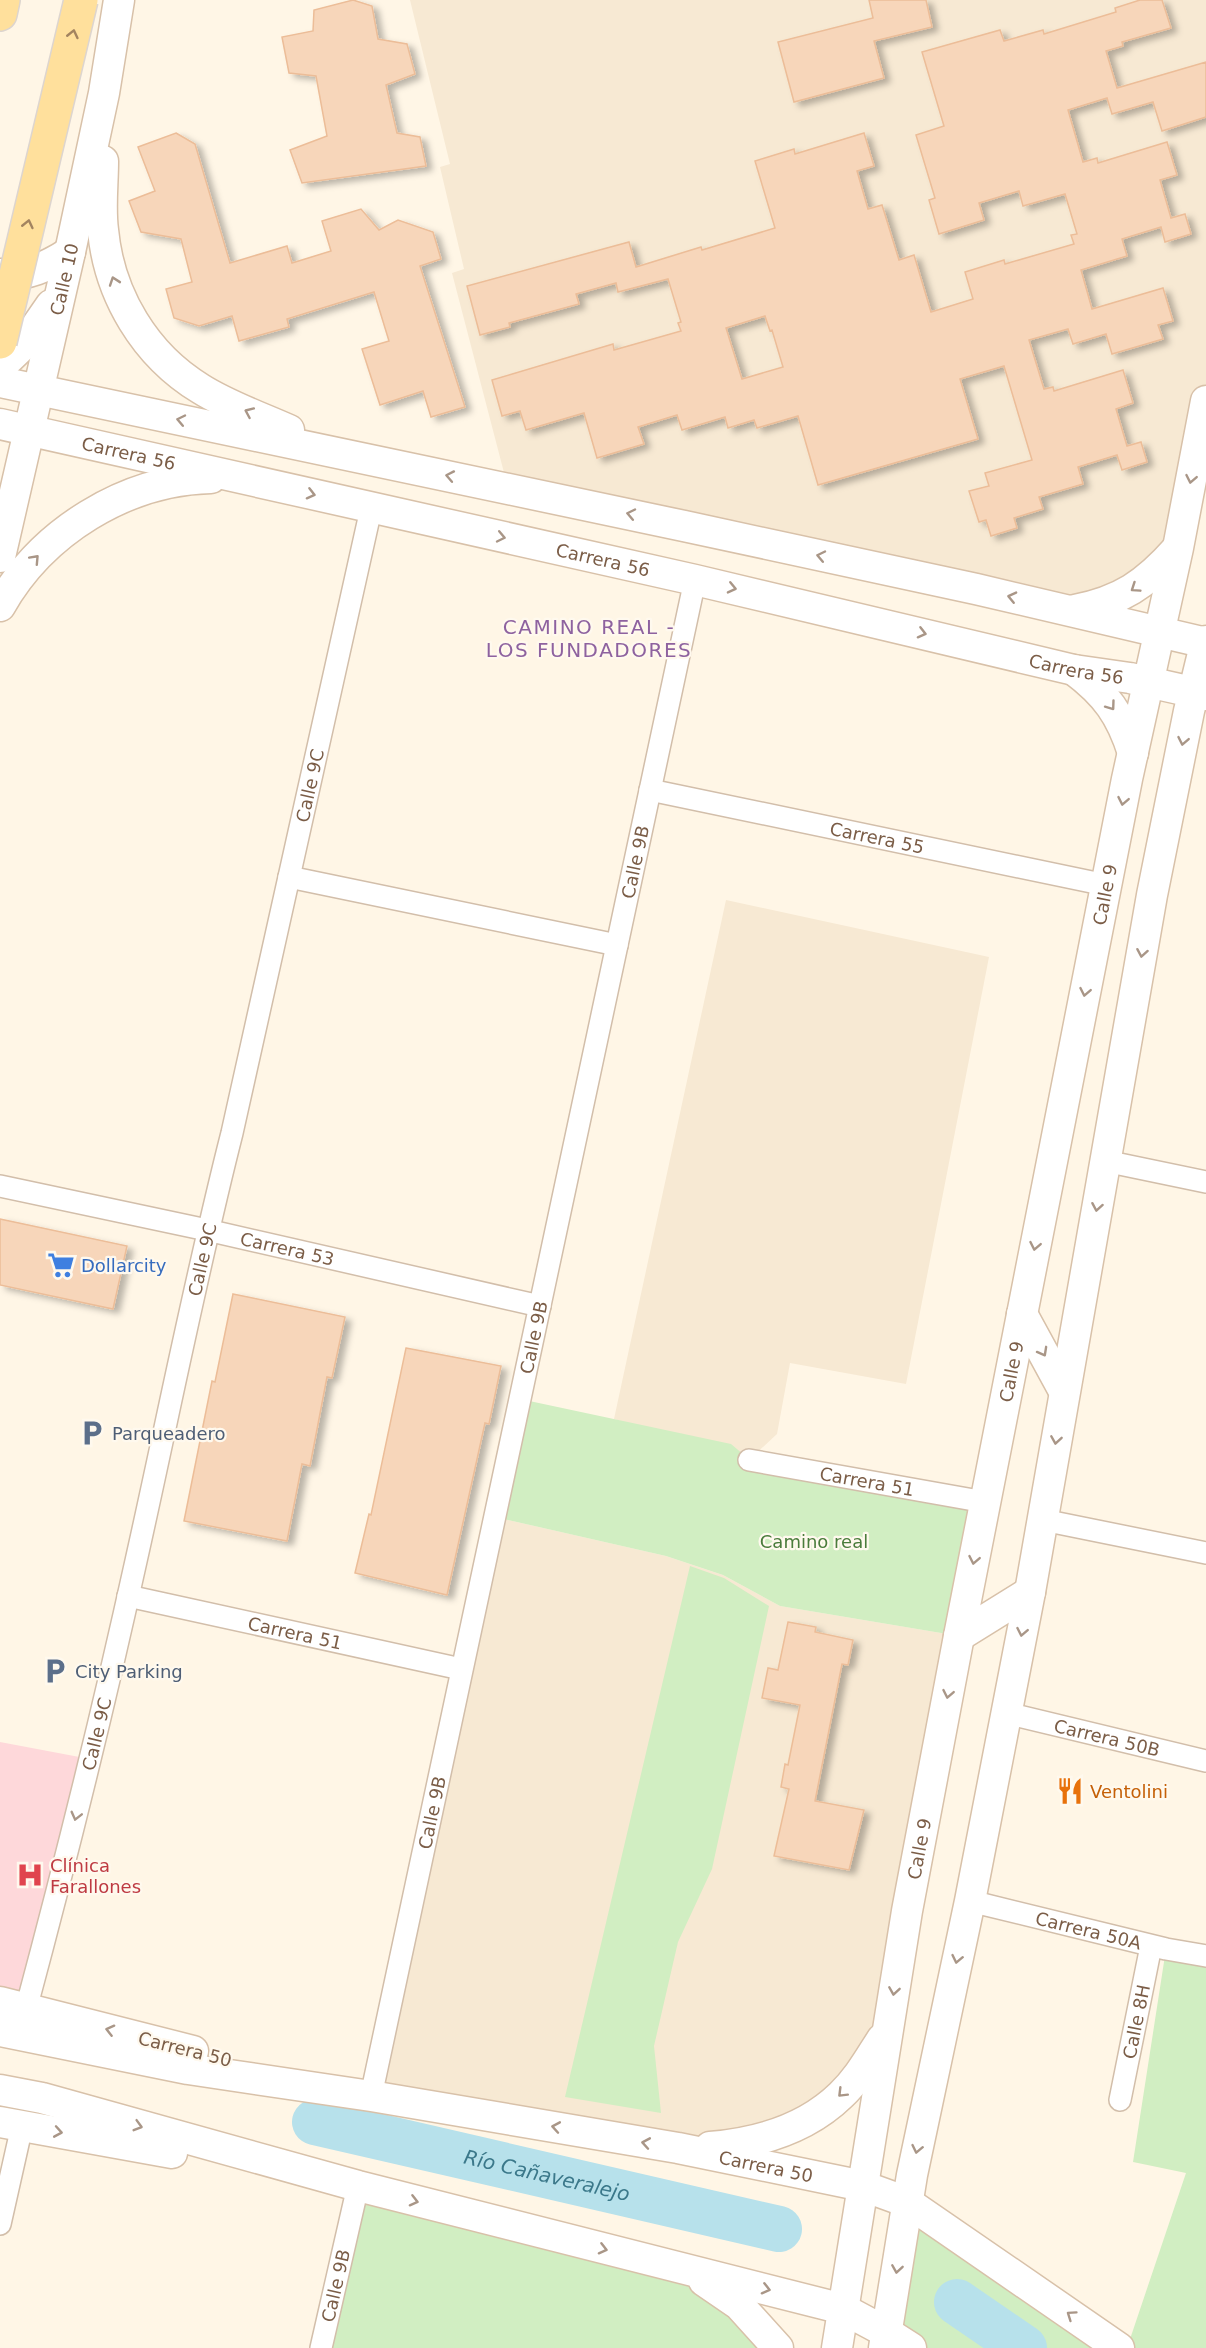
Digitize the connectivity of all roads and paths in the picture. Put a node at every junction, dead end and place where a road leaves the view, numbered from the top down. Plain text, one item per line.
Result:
1 (3, 0) edge
2 (81, 0) edge
3 (119, 0) edge
4 (0, 14) edge
5 (104, 93) junction
6 (70, 252) junction
7 (0, 274) edge
8 (62, 286) junction
9 (0, 342) edge
10 (0, 367) edge
11 (0, 382) edge
12 (38, 391) junction
13 (0, 396) edge
14 (1206, 401) edge
15 (0, 414) edge
16 (0, 424) edge
17 (29, 430) junction
18 (341, 454) junction
19 (254, 480) junction
20 (0, 481) edge
21 (371, 508) junction
22 (2, 546) edge
23 (1178, 548) junction
24 (695, 580) junction
25 (0, 606) edge
26 (1069, 611) junction
27 (1159, 632) junction
28 (1206, 642) edge
29 (1074, 669) junction
30 (1147, 682) junction
31 (1200, 694) edge
32 (1133, 753) junction
33 (650, 790) junction
34 (289, 877) junction
35 (1106, 885) junction
36 (617, 945) junction
37 (1105, 1161) junction
38 (1206, 1182) edge
39 (0, 1186) edge
40 (207, 1230) junction
41 (540, 1306) junction
42 (1022, 1314) junction
43 (1064, 1391) junction
44 (749, 1460) dead end
45 (985, 1502) junction
46 (1043, 1520) junction
47 (1206, 1553) edge
48 (1030, 1592) junction
49 (128, 1596) junction
50 (959, 1636) junction
51 (461, 1669) junction
52 (1006, 1713) junction
53 (1206, 1761) edge
54 (970, 1901) junction
55 (1151, 1946) junction
56 (1206, 1956) edge
57 (13, 2005) edge
58 (888, 2029) junction
59 (0, 2031) edge
60 (0, 2090) edge
61 (371, 2096) junction
62 (1120, 2100) dead end
63 (11, 2124) edge
64 (678, 2148) junction
65 (358, 2186) junction
66 (861, 2197) junction
67 (905, 2214) junction
68 (0, 2224) edge
69 (689, 2271) junction
70 (844, 2300) junction
71 (886, 2331) edge
72 (321, 2348) edge
73 (778, 2348) edge
74 (837, 2348) edge
75 (911, 2348) edge
76 (1119, 2348) edge

1 - 4 main road
9 -> 2 main road, bridge
3 - 5 main road, Calle 10
5 - 6 main road, Calle 10
18 -> 5 main road
6 - 7 main road
6 - 8 main road, Calle 10
8 - 10 main road
8 - 12 main road, Calle 10
11 - 12 main road
12 - 13 main road
12 - 17 main road, Calle 10
18 -> 12 main road
14 -> 23 main road, Calle 9
15 - 17 main road
16 - 17 main road, Carrera 56
17 - 19 main road, Carrera 56
17 - 22 main road, Calle 10
26 -> 18 main road
19 -> 21 main road, Carrera 56
25 -> 19 main road
20 - 22 main road
21 -> 24 main road, Carrera 56
21 - 34 street, Calle 9C
23 -> 26 main road
23 - 27 main road, Calle 9
24 -> 29 main road, Carrera 56
24 - 33 street, Calle 9B
26 - 27 main road
27 - 28 main road
27 - 30 main road, Calle 9
28 - 31 main road
29 - 30 main road, Carrera 56
29 -> 32 main road
30 - 31 main road, Carrera 56
30 - 32 main road, Calle 9
31 -> 37 main road
32 -> 35 main road, Calle 9
33 - 35 street, Carrera 55
33 - 36 street, Calle 9B
34 - 36 street
34 - 40 street, Calle 9C
35 -> 42 main road, Calle 9
36 - 41 street, Calle 9B
37 - 38 street
37 -> 43 main road
39 - 40 street, Carrera 53
40 - 41 street, Carrera 53
40 - 49 street, Calle 9C
41 - 51 street, Calle 9B
42 -> 43 main road
42 - 45 main road, Calle 9
43 -> 46 main road
44 - 45 street, Carrera 51
45 -> 50 main road, Calle 9
46 - 47 street
46 - 48 main road
48 - 50 main road
48 -> 52 main road
49 - 51 street, Carrera 51
49 -> 57 street, Calle 9C
50 -> 58 main road, Calle 9
51 - 61 street, Calle 9B
52 - 53 street, Carrera 50B
52 - 54 main road
54 - 55 street, Carrera 50A
54 -> 67 main road
55 - 56 street, Carrera 50A
55 - 62 street, Calle 8H
61 -> 57 main road, Carrera 50
58 -> 64 main road
58 - 66 main road, Calle 9
59 - 61 main road, Carrera 50
60 -> 65 main road
64 -> 61 main road, Carrera 50
63 -> 65 main road
63 - 68 street
64 - 66 main road, Carrera 50
65 -> 69 main road
65 - 72 street, Calle 9B
66 - 67 main road, Carrera 50
66 - 70 main road, Calle 9
67 -> 71 main road
76 -> 67 main road, Carrera 50
69 -> 70 main road
69 - 73 main road
70 - 71 main road
70 - 74 main road, Calle 9
71 - 75 main road

